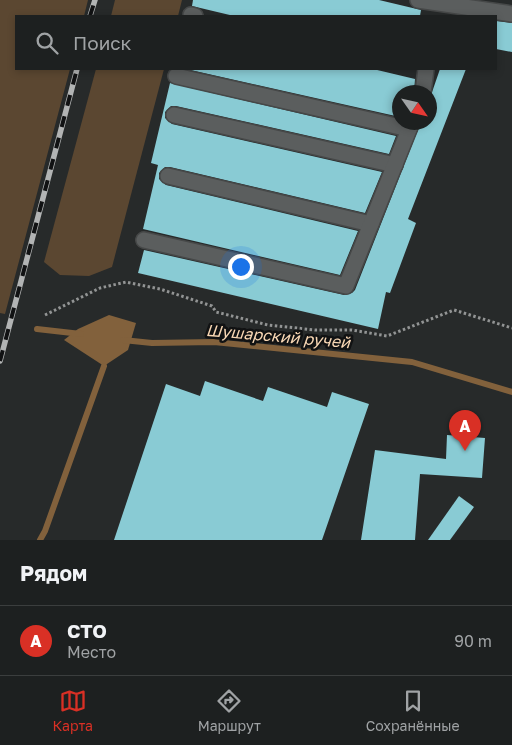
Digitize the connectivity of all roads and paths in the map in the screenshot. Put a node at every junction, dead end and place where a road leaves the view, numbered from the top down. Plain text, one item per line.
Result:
1 (418, 0) edge
2 (434, 6) edge
3 (512, 14) edge
4 (426, 70) edge
5 (176, 76) dead end
6 (425, 85) edge
7 (174, 115) dead end
8 (392, 122) edge
9 (409, 130) edge
10 (395, 165) junction
11 (168, 176) dead end
12 (371, 224) junction
13 (144, 240) dead end
14 (45, 315) dead end
15 (512, 328) edge

1 - 2 lane
2 - 3 lane
4 - 6 lane
5 - 8 lane
7 - 10 lane
9 - 10 lane
10 - 12 lane
11 - 12 lane
12 - 13 lane
14 - 15 path

